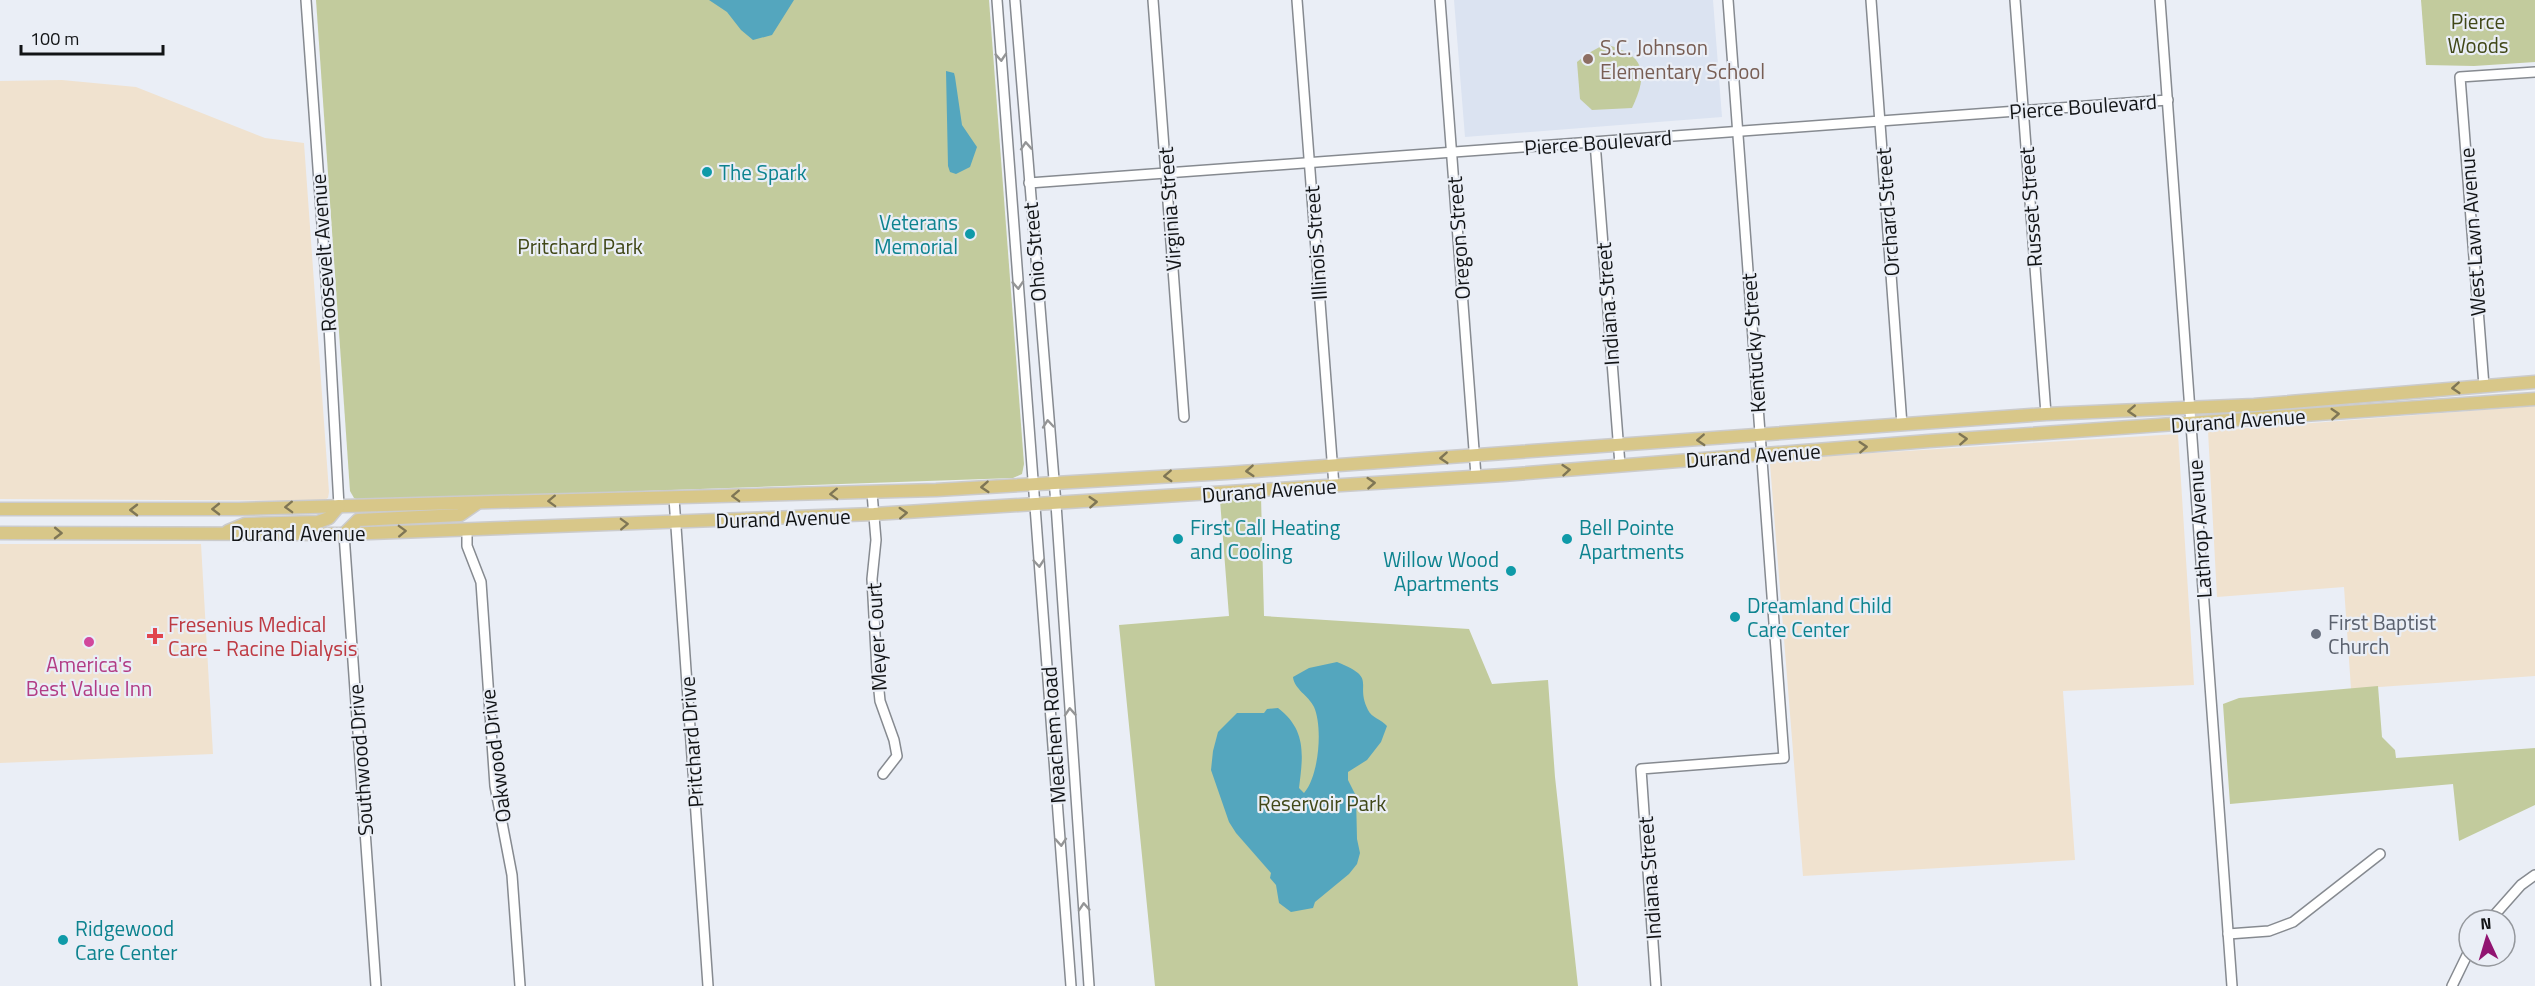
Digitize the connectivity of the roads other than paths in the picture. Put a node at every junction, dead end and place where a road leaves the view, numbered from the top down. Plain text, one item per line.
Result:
1 (306, 0) edge
2 (997, 0) edge
3 (1015, 0) edge
4 (1154, 0) edge
5 (1297, 0) edge
6 (1440, 0) edge
7 (1728, 0) edge
8 (1871, 0) edge
9 (2014, 0) edge
10 (2160, 0) edge
11 (2535, 72) edge
12 (2168, 100) junction
13 (2023, 110) junction
14 (1880, 121) junction
15 (1737, 131) junction
16 (1595, 142) junction
17 (1452, 153) junction
18 (1309, 163) junction
19 (1166, 174) junction
20 (1029, 183) junction
21 (2535, 382) edge
22 (2484, 386) junction
23 (2535, 399) edge
24 (2191, 408) junction
25 (2046, 414) junction
26 (1184, 417) dead end
27 (2192, 424) junction
28 (1902, 425) junction
29 (1760, 435) junction
30 (2020, 435) junction
31 (1618, 445) junction
32 (1762, 454) junction
33 (1475, 456) junction
34 (1332, 465) junction
35 (1620, 465) junction
36 (1476, 476) junction
37 (1053, 483) junction
38 (1033, 484) junction
39 (1334, 486) junction
40 (872, 493) junction
41 (674, 498) junction
42 (477, 504) junction
43 (1056, 504) junction
44 (1034, 505) junction
45 (339, 506) junction
46 (0, 509) edge
47 (874, 514) junction
48 (675, 522) junction
49 (466, 529) junction
50 (0, 533) edge
51 (221, 533) junction
52 (344, 534) junction
53 (1067, 663) junction
54 (1048, 665) junction
55 (1641, 769) joint
56 (883, 774) dead end
57 (1077, 798) junction
58 (1058, 800) junction
59 (2380, 854) dead end
60 (2535, 875) edge
61 (2501, 908) edge
62 (2228, 934) junction
63 (1086, 944) junction
64 (1069, 945) junction
65 (2461, 968) edge
66 (376, 986) edge
67 (520, 986) edge
68 (708, 986) edge
69 (1071, 986) edge
70 (1089, 986) edge
71 (1656, 986) edge
72 (2232, 986) edge
73 (2452, 986) edge

1 - 45 street, Roosevelt Avenue
2 -> 38 street, Ohio Street
20 -> 3 street, Ohio Street
4 - 19 street, Virginia Street
5 - 18 street, Illinois Street
6 - 17 street, Oregon Street
7 - 15 street, Kentucky Street
8 - 14 street, Orchard Street
9 - 13 street, Russet Street
10 - 12 street, Lathrop Avenue
11 - 22 street, West Lawn Avenue
12 - 13 street, Pierce Boulevard
12 - 24 street, Lathrop Avenue
13 - 14 street, Pierce Boulevard
13 - 25 street, Russet Street
14 - 15 street, Pierce Boulevard
14 - 28 street, Orchard Street
15 - 16 street, Pierce Boulevard
15 - 29 street, Kentucky Street
16 - 17 street, Pierce Boulevard
16 - 31 street, Indiana Street
17 - 18 street, Pierce Boulevard
17 - 33 street, Oregon Street
18 - 19 street, Pierce Boulevard
18 - 34 street, Illinois Street
19 - 20 street, Pierce Boulevard
19 - 26 street, Virginia Street
37 -> 20 street, Ohio Street
21 - 22 main road, Durand Avenue
22 -> 24 main road, Durand Avenue
27 -> 23 main road, Durand Avenue
24 -> 25 main road, Durand Avenue
24 - 27 street, Lathrop Avenue
25 - 28 main road, Durand Avenue
25 - 30 main road
27 - 30 main road, Durand Avenue
27 - 62 street, Lathrop Avenue
28 - 29 main road, Durand Avenue
29 -> 31 main road, Durand Avenue
29 - 32 street, Kentucky Street
32 -> 30 main road, Durand Avenue
31 - 33 main road, Durand Avenue
31 - 35 street, Indiana Street
32 - 35 main road, Durand Avenue
32 - 55 street, Kentucky Street
33 -> 34 main road, Durand Avenue
33 - 36 street, Oregon Street
34 -> 37 main road, Durand Avenue
34 - 39 street, Illinois Street
36 -> 35 main road, Durand Avenue
39 -> 36 main road, Durand Avenue
37 - 38 main road, Durand Avenue
37 - 43 street, Ohio Street
38 -> 40 main road, Durand Avenue
38 - 44 street, Meachem Road
43 -> 39 main road, Durand Avenue
40 -> 41 main road, Durand Avenue
40 - 47 street, Meyer Court
41 -> 42 main road, Durand Avenue
41 - 48 street, Pritchard Drive
42 - 45 main road, Durand Avenue
42 - 52 main road
43 - 44 main road, Durand Avenue
43 - 53 street, Meachem Road
47 -> 44 main road, Durand Avenue
44 -> 54 street, Meachem Road
45 -> 46 main road, Durand Avenue
45 - 51 main road
47 - 48 main road, Durand Avenue
47 - 56 street, Meyer Court
49 -> 48 main road, Durand Avenue
48 - 68 street, Pritchard Drive
52 -> 49 main road, Durand Avenue
49 - 67 street, Oakwood Drive
50 -> 51 main road, Durand Avenue
51 - 52 main road, Durand Avenue
52 - 66 street, Southwood Drive
53 - 54 street
57 -> 53 street, Meachem Road
54 - 58 street, Meachem Road
55 - 71 street, Indiana Street
57 - 58 street
63 -> 57 street, Meachem Road
58 -> 64 street, Meachem Road
59 - 62 street
60 - 61 street
62 - 72 street, Lathrop Avenue
63 - 64 street
63 - 70 street, Meachem Road
64 - 69 street, Meachem Road
65 - 73 street

